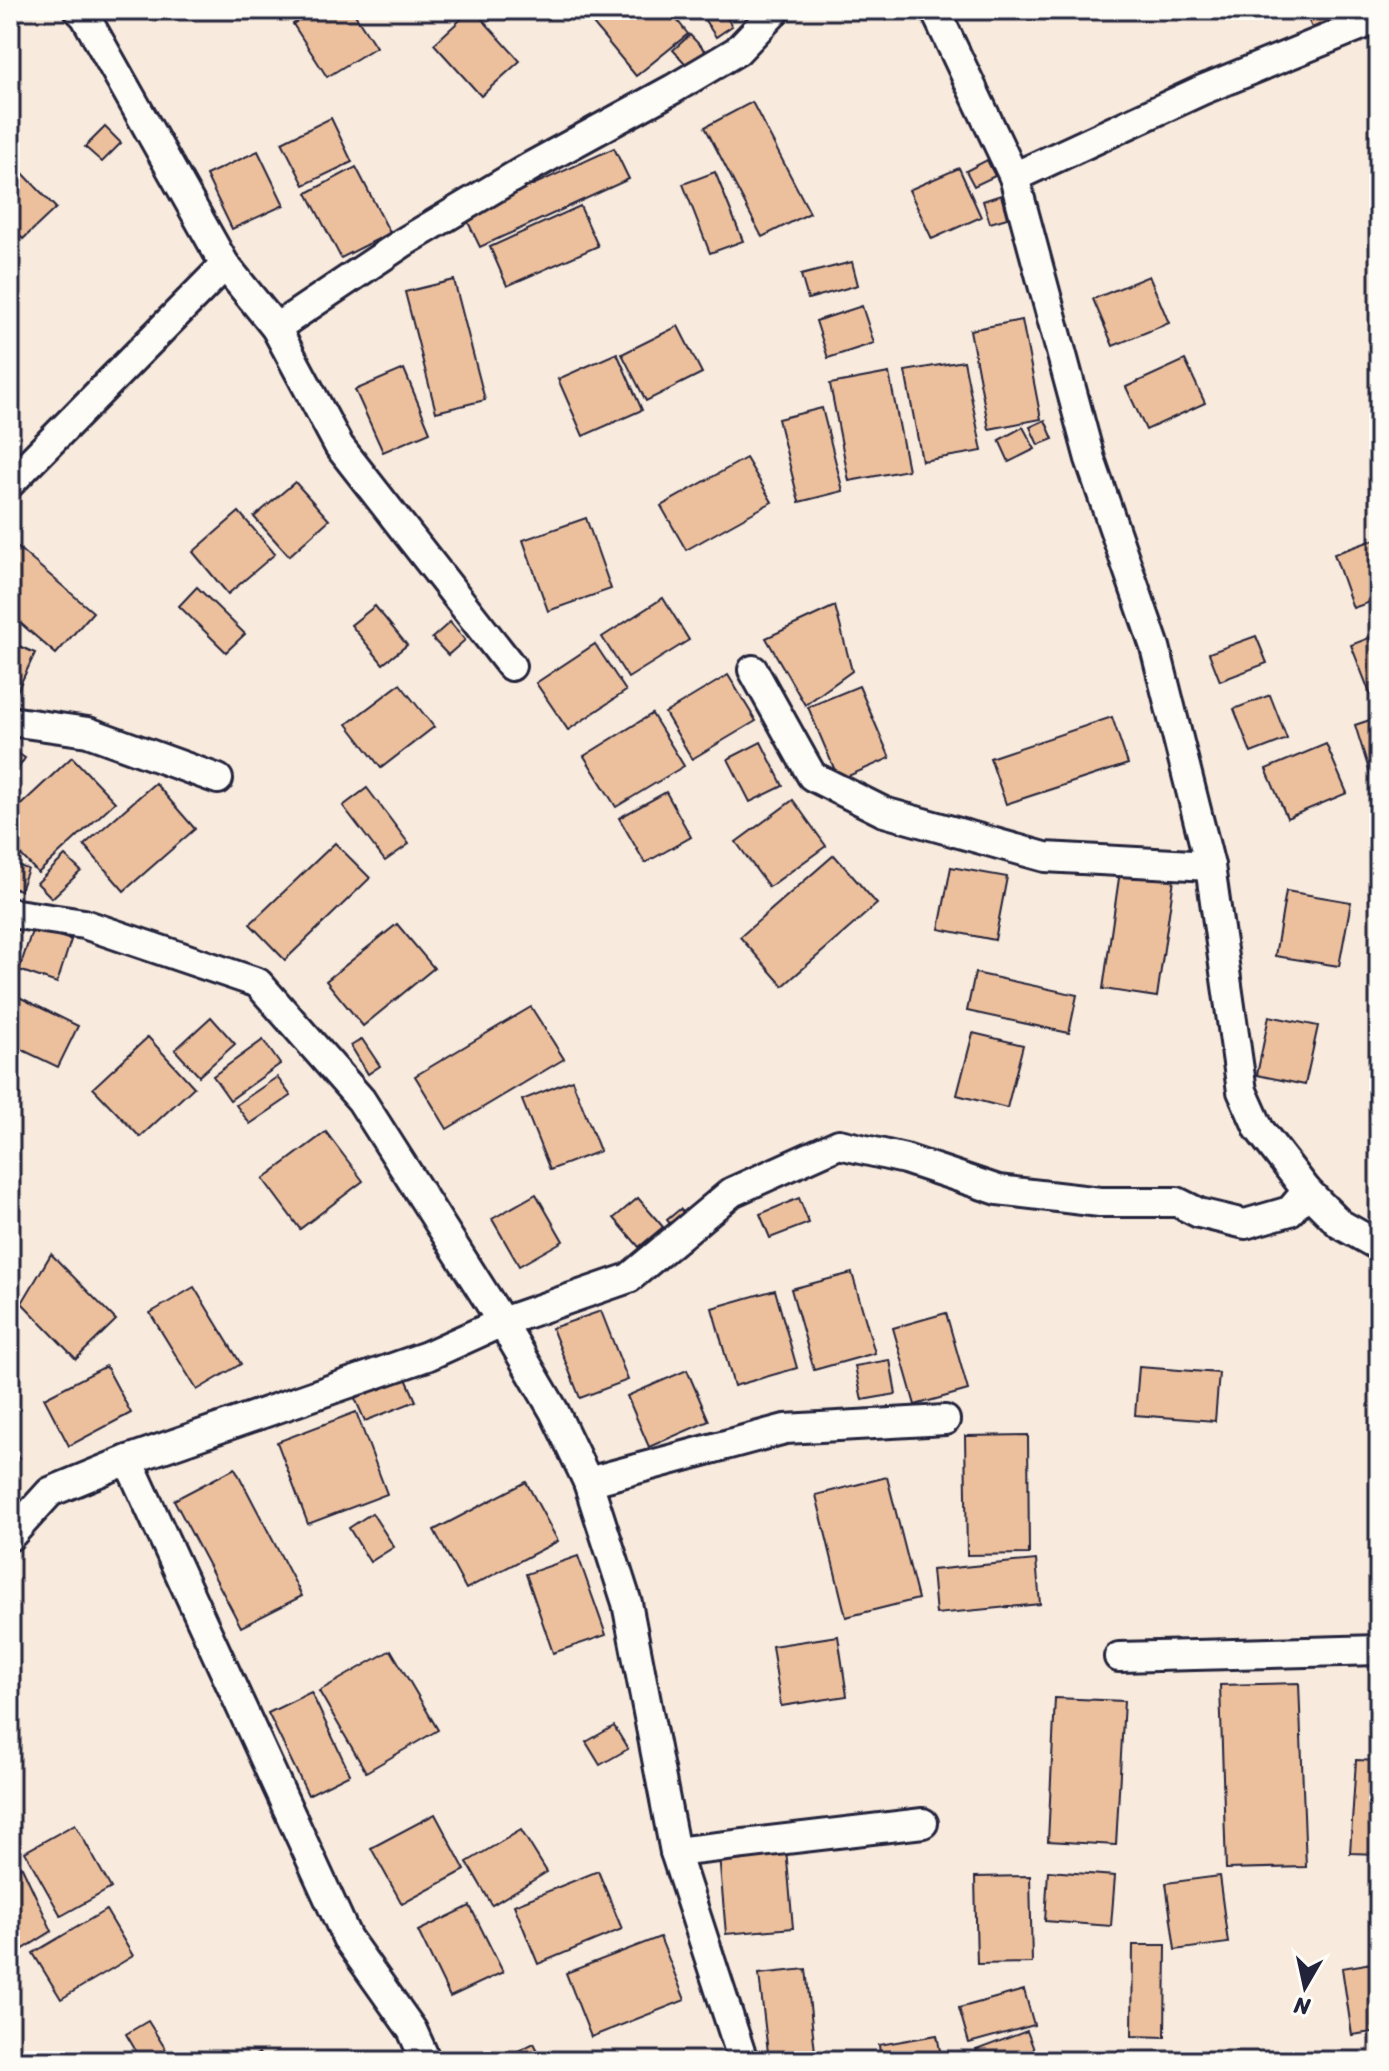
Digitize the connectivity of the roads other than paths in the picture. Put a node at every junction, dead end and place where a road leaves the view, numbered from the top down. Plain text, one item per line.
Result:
1 (776, 10) edge
2 (935, 10) edge
3 (85, 12) edge
4 (1379, 18) edge
5 (1014, 177) junction
6 (225, 265) junction
7 (276, 328) junction
8 (10, 483) edge
9 (511, 666) dead end
10 (753, 670) dead end
11 (10, 721) edge
12 (218, 779) dead end
13 (1210, 866) junction
14 (10, 913) edge
15 (1307, 1191) junction
16 (1379, 1246) edge
17 (502, 1322) junction
18 (945, 1420) dead end
19 (128, 1460) junction
20 (588, 1482) junction
21 (10, 1536) edge
22 (1379, 1650) edge
23 (1119, 1657) dead end
24 (923, 1823) dead end
25 (675, 1852) junction
26 (426, 2061) edge
27 (743, 2061) edge

1 - 7 street
2 - 5 street
3 - 6 street
4 - 5 street
5 - 13 street
6 - 7 street
6 - 8 street
7 - 9 street
10 - 13 street
11 - 12 street
13 - 15 street
14 - 17 street
15 - 16 street
15 - 17 street
17 - 19 street
17 - 20 street
18 - 20 street
19 - 21 street
19 - 26 street
20 - 25 street
22 - 23 street
24 - 25 street
25 - 27 street

